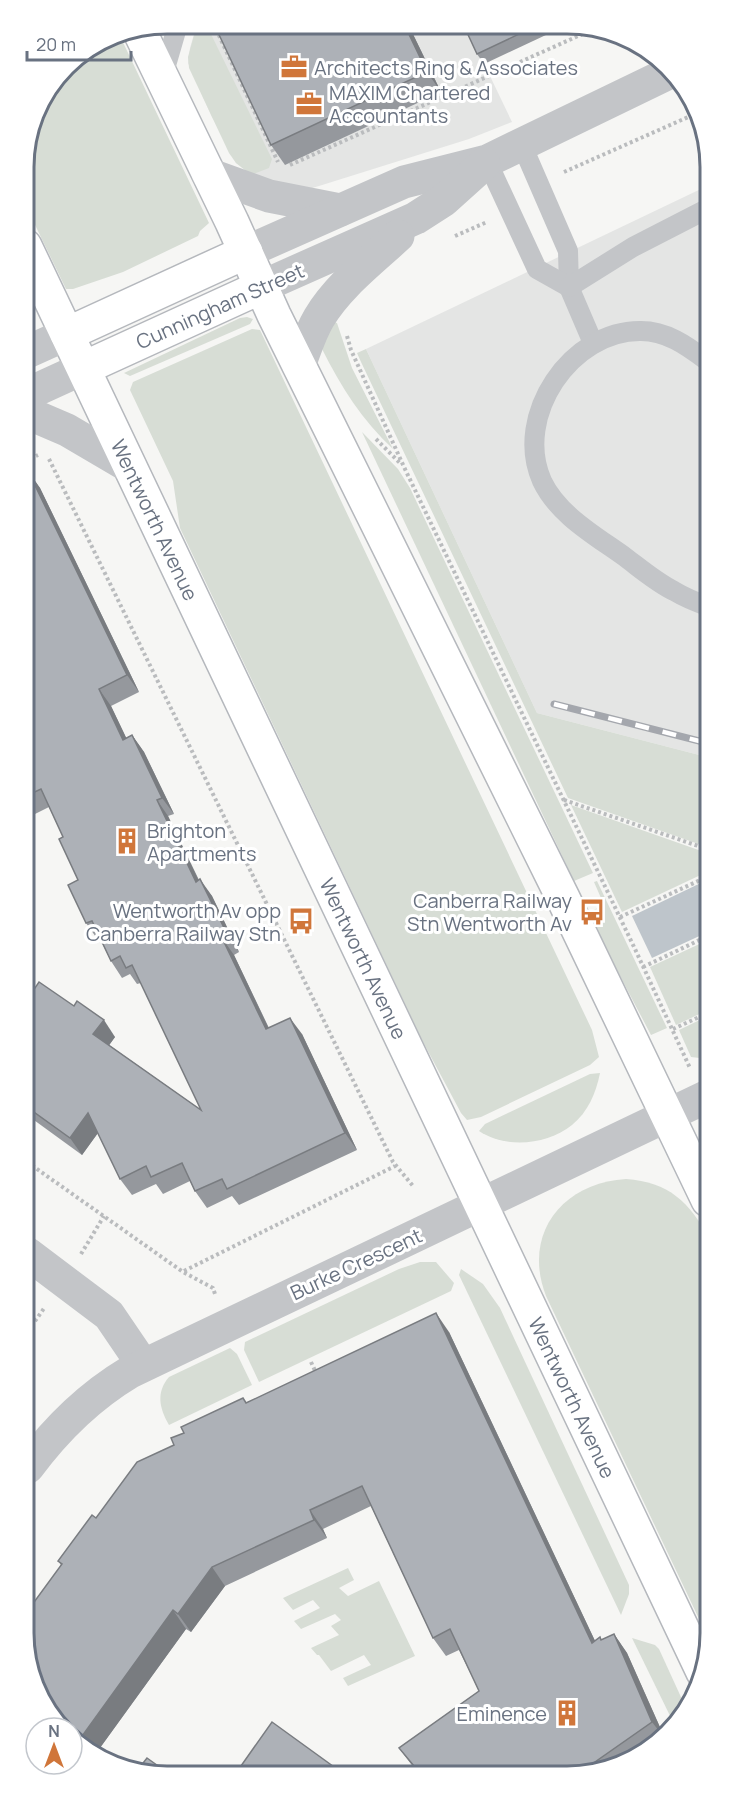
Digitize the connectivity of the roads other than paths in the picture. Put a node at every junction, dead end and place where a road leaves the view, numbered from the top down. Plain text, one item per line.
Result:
1 (175, 35) edge
2 (142, 37) edge
3 (662, 76) edge
4 (162, 79) junction
5 (522, 145) junction
6 (488, 161) junction
7 (208, 174) junction
8 (340, 210) junction
9 (700, 213) edge
10 (417, 219) junction
11 (246, 252) junction
12 (35, 267) edge
13 (261, 287) junction
14 (569, 287) junction
15 (67, 334) junction
16 (593, 344) junction
17 (35, 349) edge
18 (700, 356) edge
19 (299, 366) junction
20 (84, 368) junction
21 (35, 390) edge
22 (35, 416) edge
23 (130, 467) junction
24 (700, 602) edge
25 (699, 1100) edge
26 (668, 1116) junction
27 (699, 1182) edge
28 (480, 1204) junction
29 (34, 1259) edge
30 (143, 1365) junction
31 (34, 1460) edge
32 (697, 1659) edge

1 - 4 lane
2 - 4 main road
3 - 5 street, Cunningham Street
4 - 7 main road
5 - 6 street, Cunningham Street
5 - 14 lane
6 - 8 street, Cunningham Street
6 - 10 street, Cunningham Street
6 - 14 lane
7 - 8 street
7 - 11 main road
8 - 11 street, Cunningham Street
9 - 14 lane
10 - 13 street, Cunningham Street
10 - 19 street, Cunningham Street
11 - 13 main road
11 - 15 main road, Cunningham Street
12 - 15 main road, Wentworth Avenue
13 - 19 main road
13 - 20 main road, Cunningham Street
14 - 16 lane
15 - 17 street, Cunningham Street
15 - 20 main road, Wentworth Avenue
16 - 18 lane
16 - 24 lane
19 - 26 main road
20 - 21 street, Cunningham Street
20 - 23 main road, Wentworth Avenue
22 - 23 street
23 - 28 main road, Wentworth Avenue
25 - 26 street, Burke Crescent
26 - 27 main road
26 - 28 street, Burke Crescent
28 - 30 street, Burke Crescent
28 - 32 main road, Wentworth Avenue
29 - 30 street
30 - 31 street, Burke Crescent

